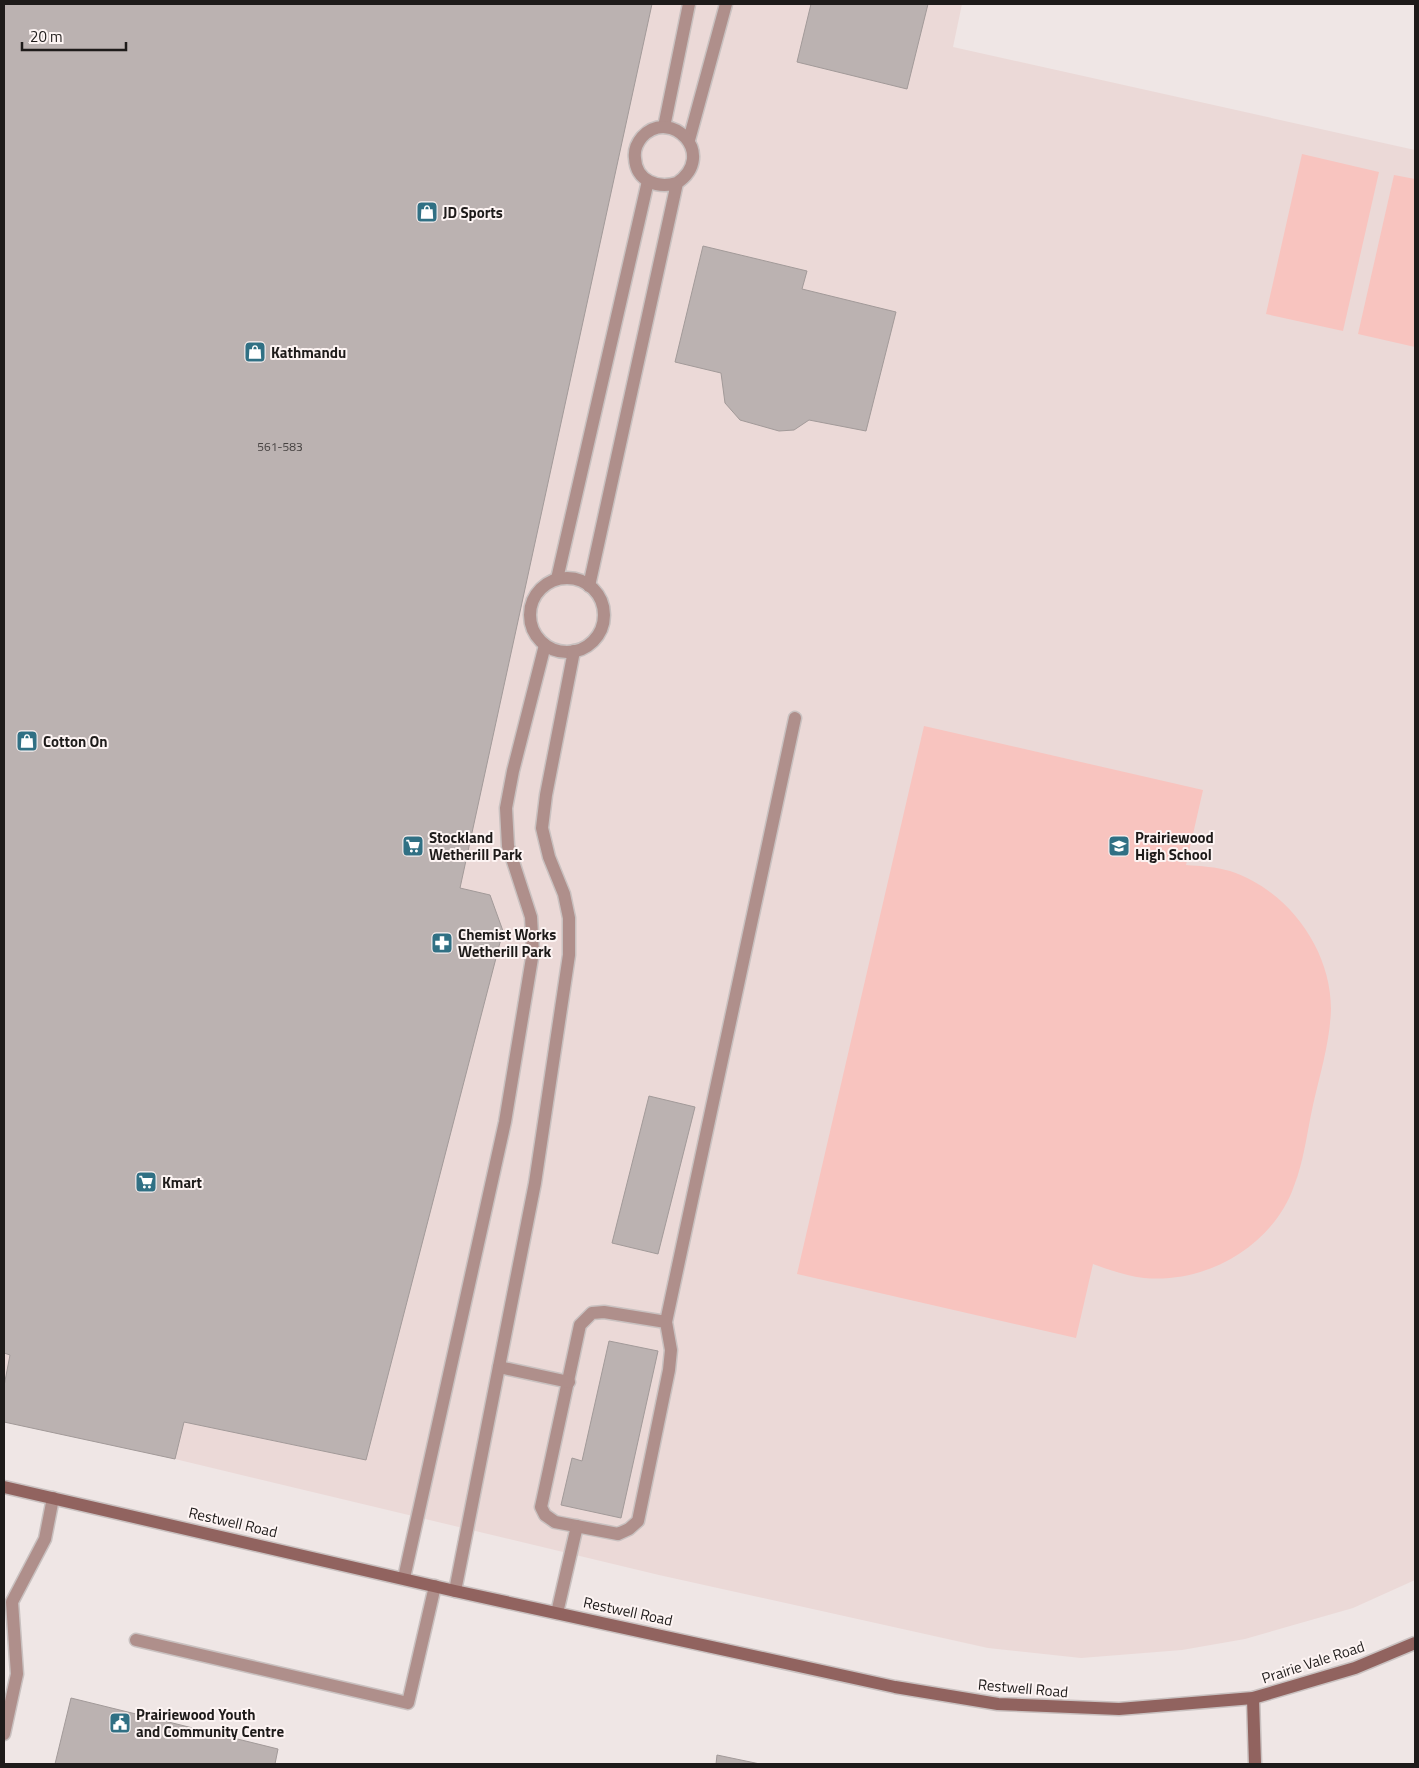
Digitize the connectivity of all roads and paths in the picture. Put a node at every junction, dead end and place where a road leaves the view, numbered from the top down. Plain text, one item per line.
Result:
1 (689, 4) edge
2 (726, 4) edge
3 (664, 127) junction
4 (688, 140) junction
5 (648, 181) junction
6 (677, 183) junction
7 (557, 579) junction
8 (590, 586) junction
9 (545, 645) junction
10 (574, 652) junction
11 (795, 718) dead end
12 (666, 1322) junction
13 (499, 1366) junction
14 (569, 1382) junction
15 (4, 1487) edge
16 (54, 1498) junction
17 (577, 1526) junction
18 (404, 1578) junction
19 (436, 1586) junction
20 (455, 1590) junction
21 (557, 1612) junction
22 (136, 1640) dead end
23 (1415, 1643) edge
24 (1253, 1698) junction
25 (4, 1734) edge
26 (1254, 1764) edge

1 - 3 street
2 - 4 street
3 - 4 street
3 - 5 street
4 - 6 street
5 - 6 street
5 - 7 street
6 - 8 street
7 - 8 street
7 - 9 street
8 - 10 street
9 - 10 street
9 - 18 street
10 - 13 street
11 - 12 street
12 - 14 street
12 - 17 street
13 - 14 street
13 - 20 street
14 - 17 street
15 - 16 main road, Restwell Road
16 - 18 main road, Restwell Road
16 - 25 street
17 - 21 street
18 - 19 main road, Restwell Road
19 - 20 main road, Restwell Road
19 - 22 street
20 - 21 main road, Restwell Road
21 - 24 main road, Restwell Road
23 - 24 main road, Prairie Vale Road
24 - 26 main road, Prairie Vale Road

